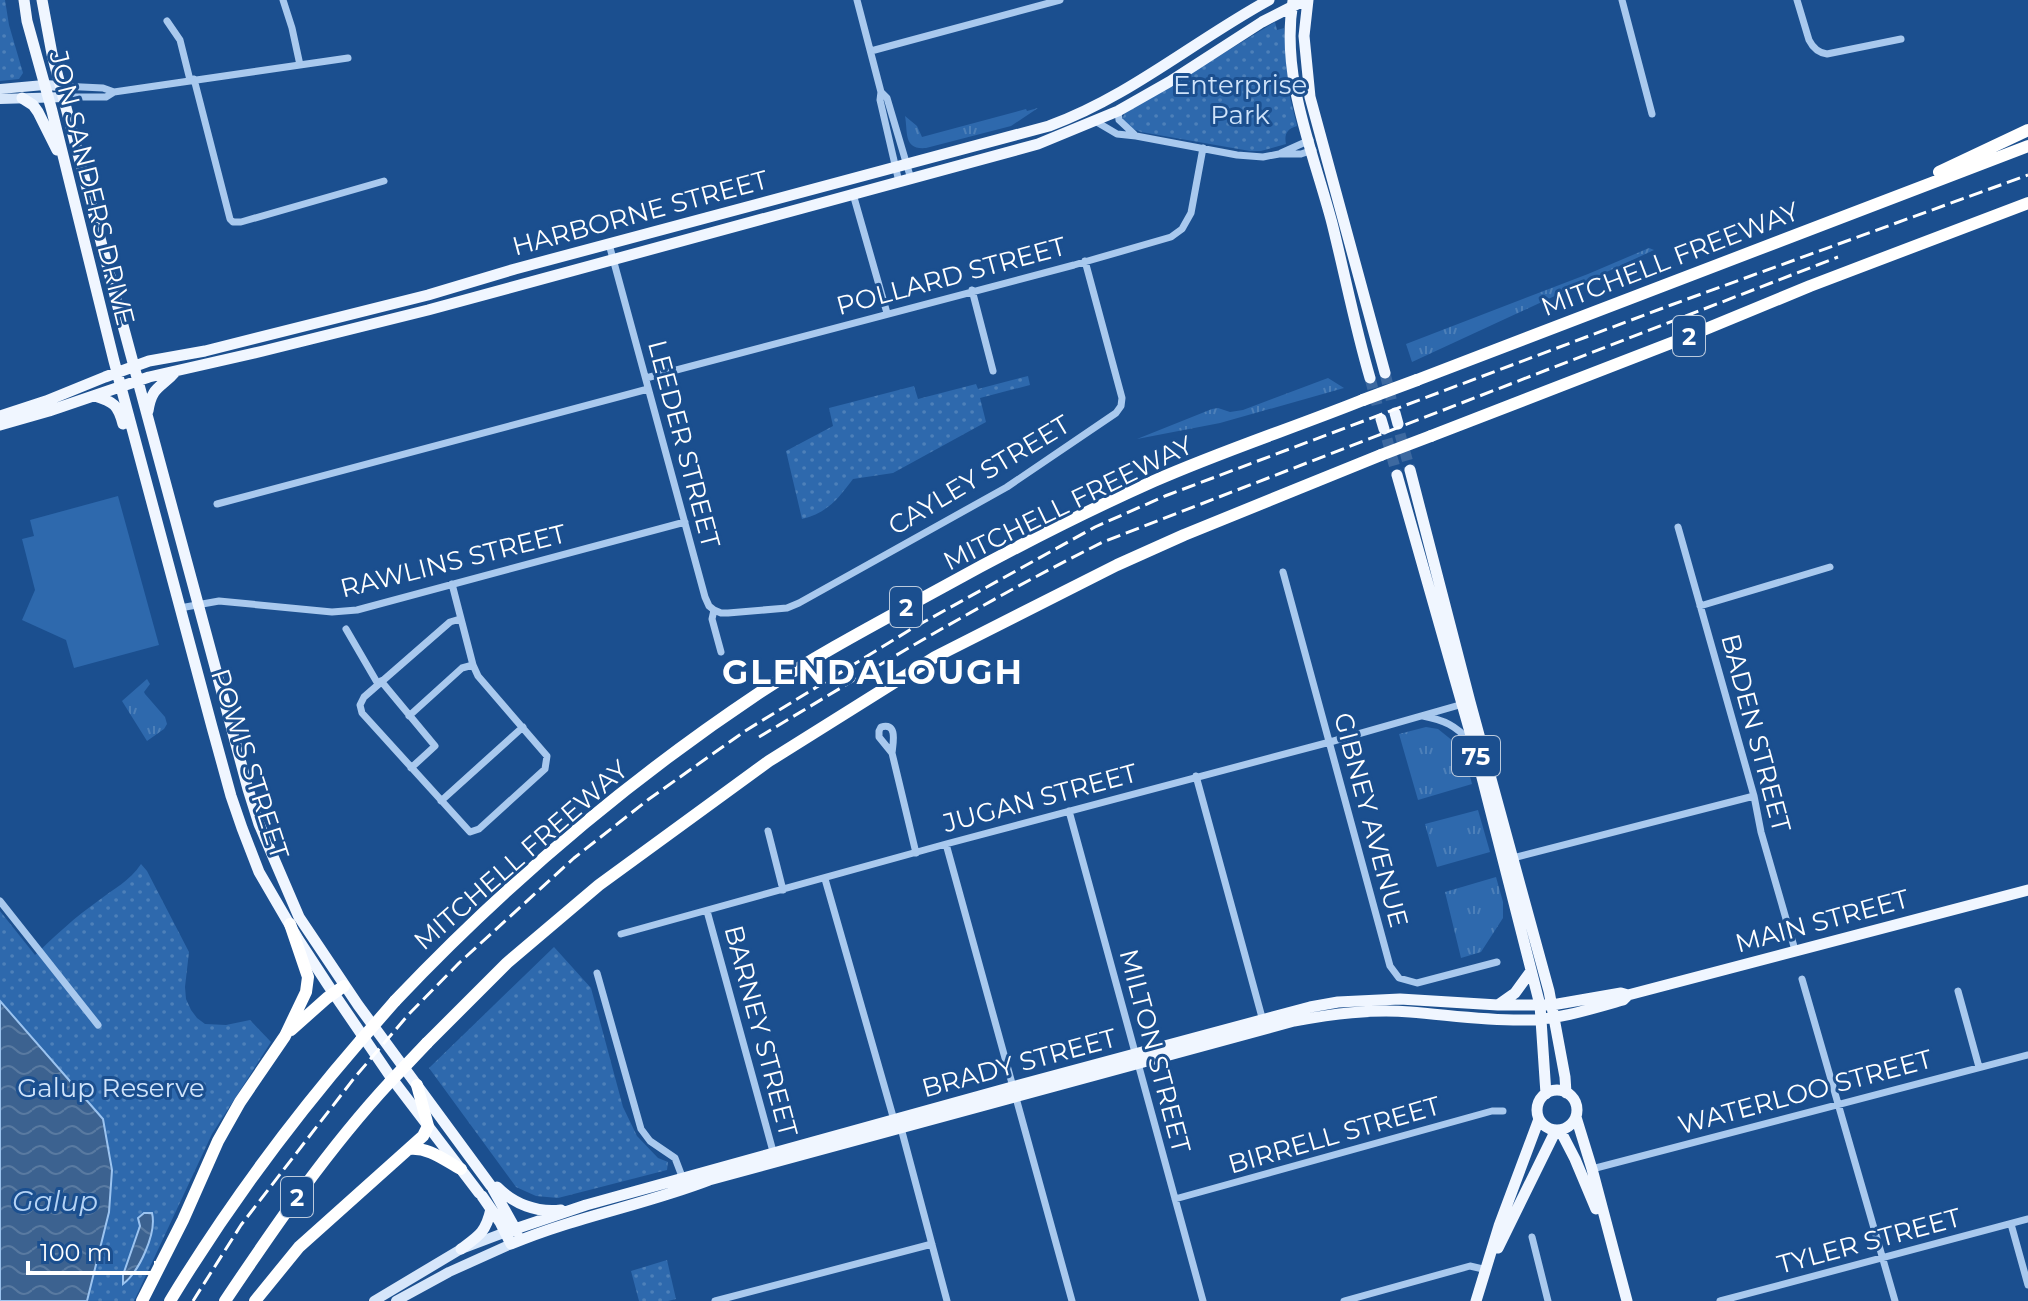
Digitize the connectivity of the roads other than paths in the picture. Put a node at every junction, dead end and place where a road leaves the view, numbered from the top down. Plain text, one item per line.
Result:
1 (24, 0) edge
2 (42, 0) edge
3 (283, 0) edge
4 (857, 0) edge
5 (1060, 0) edge
6 (1256, 0) edge
7 (1269, 0) edge
8 (1307, 0) edge
9 (1622, 0) edge
10 (1797, 0) edge
11 (1293, 3) edge
12 (1245, 14) junction
13 (167, 21) dead end
14 (1901, 39) dead end
15 (871, 51) junction
16 (348, 58) dead end
17 (300, 65) junction
18 (192, 80) junction
19 (0, 89) edge
20 (46, 91) junction
21 (63, 92) junction
22 (22, 98) junction
23 (0, 99) edge
24 (1118, 111) junction
25 (1652, 114) dead end
26 (1095, 121) junction
27 (2028, 130) edge
28 (1136, 136) junction
29 (1316, 144) junction
30 (2028, 146) edge
31 (1203, 148) junction
32 (901, 165) junction
33 (66, 169) junction
34 (384, 181) dead end
35 (905, 181) junction
36 (853, 194) junction
37 (779, 198) junction
38 (2028, 203) edge
39 (1853, 213) junction
40 (784, 214) junction
41 (609, 244) junction
42 (613, 260) junction
43 (1085, 261) junction
44 (515, 269) junction
45 (520, 285) junction
46 (972, 290) junction
47 (887, 313) junction
48 (134, 367) junction
49 (177, 370) junction
50 (993, 371) dead end
51 (117, 373) junction
52 (1385, 373) tunnel mouth
53 (646, 378) junction
54 (1370, 378) tunnel mouth
55 (138, 381) junction
56 (121, 387) junction
57 (648, 389) junction
58 (95, 396) junction
59 (0, 416) edge
60 (147, 416) junction
61 (0, 425) edge
62 (136, 445) junction
63 (1410, 470) tunnel mouth
64 (1397, 475) tunnel mouth
65 (217, 504) dead end
66 (685, 522) junction
67 (1678, 527) dead end
68 (1830, 567) dead end
69 (1283, 572) dead end
70 (452, 584) junction
71 (198, 604) junction
72 (1700, 606) junction
73 (180, 608) junction
74 (714, 610) junction
75 (460, 619) junction
76 (346, 629) dead end
77 (721, 652) dead end
78 (473, 665) junction
79 (380, 683) junction
80 (1466, 703) junction
81 (409, 716) junction
82 (1419, 716) junction
83 (523, 727) junction
84 (1330, 742) junction
85 (1474, 746) junction
86 (892, 753) dead end
87 (411, 768) junction
88 (1196, 776) junction
89 (1754, 796) junction
90 (441, 801) junction
91 (1069, 811) junction
92 (768, 831) dead end
93 (946, 844) junction
94 (916, 853) junction
95 (1508, 859) junction
96 (825, 879) junction
97 (783, 890) junction
98 (2028, 890) edge
99 (0, 901) edge
100 (707, 911) junction
101 (290, 924) junction
102 (621, 934) dead end
103 (1795, 950) junction
104 (1497, 962) dead end
105 (1531, 971) junction
106 (597, 973) dead end
107 (1802, 979) dead end
108 (339, 990) junction
109 (1958, 991) dead end
110 (1628, 995) junction
111 (1498, 1005) junction
112 (1546, 1005) junction
113 (1572, 1014) junction
114 (1554, 1018) junction
115 (1541, 1019) junction
116 (1264, 1024) junction
117 (98, 1025) dead end
118 (285, 1036) junction
119 (1557, 1043) junction
120 (2028, 1055) edge
121 (1137, 1058) junction
122 (1979, 1067) junction
123 (417, 1085) junction
124 (1013, 1092) junction
125 (1566, 1093) junction
126 (1546, 1094) junction
127 (1838, 1105) junction
128 (1503, 1111) dead end
129 (1576, 1117) junction
130 (1539, 1119) junction
131 (897, 1124) junction
132 (428, 1126) junction
133 (1558, 1130) junction
134 (409, 1149) junction
135 (775, 1158) junction
136 (461, 1169) junction
137 (1592, 1169) junction
138 (684, 1184) junction
139 (489, 1189) junction
140 (1175, 1199) junction
141 (491, 1209) junction
142 (577, 1209) junction
143 (2028, 1219) edge
144 (2011, 1224) junction
145 (511, 1230) junction
146 (1532, 1237) dead end
147 (515, 1242) junction
148 (1610, 1243) junction
149 (932, 1244) junction
150 (461, 1249) junction
151 (1883, 1257) junction
152 (1487, 1270) junction
153 (2028, 1285) edge
154 (1761, 1290) junction
155 (142, 1301) edge
156 (170, 1301) edge
157 (225, 1301) edge
158 (255, 1301) edge
159 (374, 1301) edge
160 (396, 1301) edge
161 (715, 1301) edge
162 (947, 1301) edge
163 (1072, 1301) edge
164 (1203, 1301) edge
165 (1344, 1301) edge
166 (1476, 1301) edge
167 (1548, 1301) edge
168 (1627, 1301) edge
169 (1720, 1301) edge
170 (1764, 1301) edge
171 (1895, 1301) edge

1 - 20 main road, JON SANDERS DRIVE
2 - 21 main road, JON SANDERS DRIVE
3 - 17 street
4 - 15 street
5 - 15 street
6 - 12 main road
7 - 12 main road, HARBORNE STREET
8 - 11 main road, HARBORNE STREET
8 - 29 main road
9 - 25 street
10 - 14 street
11 - 24 main road, HARBORNE STREET
11 - 29 main road
12 - 32 main road, HARBORNE STREET
13 - 18 street
15 - 32 street
16 - 17 street
17 - 18 street
18 - 21 street
18 - 34 street
19 - 20 main road
20 - 21 main road
20 - 22 main road
20 - 33 main road, JON SANDERS DRIVE
21 - 48 main road, JON SANDERS DRIVE
22 - 23 main road
22 - 33 main road
24 - 26 main road, HARBORNE STREET
24 - 28 street
26 - 28 street
26 - 35 main road, HARBORNE STREET
27 - 39 highway
28 - 31 street
29 - 31 street
29 - 52 main road
29 - 54 main road
30 - 39 highway, MITCHELL FREEWAY / 2
31 - 43 street, POLLARD STREET
32 - 35 street
32 - 37 main road, HARBORNE STREET
33 - 51 main road, JON SANDERS DRIVE
35 - 36 main road, HARBORNE STREET
36 - 40 main road, HARBORNE STREET
36 - 47 street
37 - 40 main road
37 - 41 main road, HARBORNE STREET
38 - 157 highway, 2, bridge
39 - 156 highway, MITCHELL FREEWAY / 2, bridge
40 - 42 main road, HARBORNE STREET
41 - 42 street, LEEDER STREET
41 - 44 main road, HARBORNE STREET
42 - 45 main road, HARBORNE STREET
42 - 53 street, LEEDER STREET
43 - 46 street, POLLARD STREET
43 - 74 street, CAYLEY STREET
44 - 45 main road
44 - 48 main road, HARBORNE STREET
45 - 49 main road, HARBORNE STREET
46 - 47 street, POLLARD STREET
46 - 50 street
47 - 53 street, POLLARD STREET
48 - 51 main road, HARBORNE STREET
48 - 55 main road, JON SANDERS DRIVE
49 - 55 main road, HARBORNE STREET
49 - 60 main road
51 - 56 main road, JON SANDERS DRIVE
51 - 59 main road, HARBORNE STREET
53 - 57 street, LEEDER STREET
55 - 56 main road, HARBORNE STREET
55 - 60 main road, POWIS STREET
56 - 58 main road, HARBORNE STREET
56 - 62 main road, POWIS STREET
57 - 65 street
57 - 66 street, LEEDER STREET
58 - 61 main road, HARBORNE STREET
58 - 62 main road
60 - 71 main road, POWIS STREET
62 - 73 main road, POWIS STREET
63 - 80 main road, 75
64 - 80 main road, 75
66 - 70 street, RAWLINS STREET
66 - 74 street, LEEDER STREET
67 - 72 street, BADEN STREET
68 - 72 street
69 - 84 street, GIBNEY AVENUE
70 - 71 street, RAWLINS STREET
70 - 75 street
71 - 73 street, RAWLINS STREET
71 - 108 main road, POWIS STREET
72 - 89 street, BADEN STREET
73 - 101 main road, POWIS STREET
74 - 77 street, LEEDER STREET
75 - 78 street
75 - 79 street
76 - 79 street
78 - 81 street
78 - 83 street
79 - 81 street
79 - 87 street
80 - 82 street, JUGAN STREET
80 - 85 main road, 75
80 - 95 main road, 75
81 - 87 street
82 - 84 street, JUGAN STREET
82 - 85 street
83 - 90 street
83 - 90 street
84 - 88 street, JUGAN STREET
84 - 104 street, GIBNEY AVENUE
85 - 95 main road, 75
86 - 94 street
87 - 90 street
88 - 91 street, JUGAN STREET
88 - 116 street
89 - 95 street
89 - 103 street, BADEN STREET
91 - 93 street, JUGAN STREET
91 - 121 street, MILTON STREET
92 - 97 street
93 - 94 street, JUGAN STREET
93 - 124 street
94 - 96 street, JUGAN STREET
95 - 105 main road, 75
95 - 112 main road, 75
96 - 97 street, JUGAN STREET
96 - 131 street
97 - 100 street, JUGAN STREET
98 - 103 main road, MAIN STREET
99 - 117 street
100 - 102 street, JUGAN STREET
100 - 135 street, BARNEY STREET
101 - 108 main road, POWIS STREET
101 - 118 highway
103 - 110 main road, MAIN STREET
105 - 111 main road
105 - 112 main road, 75
106 - 138 street
107 - 127 street
108 - 118 highway
108 - 123 main road, POWIS STREET
108 - 132 main road, POWIS STREET
109 - 122 street
110 - 112 main road, MAIN STREET
110 - 113 main road, MAIN STREET
111 - 112 main road, BRADY STREET
111 - 116 main road, BRADY STREET
112 - 114 main road, 75
112 - 115 main road, 75
113 - 114 main road, MAIN STREET
113 - 119 main road
114 - 115 main road, MAIN STREET
114 - 119 main road, 75
115 - 116 main road, BRADY STREET
115 - 126 main road, 75
116 - 121 main road, BRADY STREET
118 - 155 highway
119 - 125 main road, 75
120 - 122 street, WATERLOO STREET
121 - 124 main road, BRADY STREET
121 - 140 street, MILTON STREET
122 - 127 street, WATERLOO STREET
123 - 132 highway
123 - 139 main road, POWIS STREET
124 - 131 main road, BRADY STREET
124 - 163 street
125 - 126 main road
125 - 129 main road
126 - 130 main road
127 - 137 street, WATERLOO STREET
127 - 151 street
128 - 140 street, BIRRELL STREET
129 - 133 main road
129 - 137 main road
130 - 133 main road
130 - 152 main road
131 - 135 main road, BRADY STREET
131 - 149 street
132 - 134 highway
132 - 136 main road, POWIS STREET
133 - 148 main road
133 - 152 main road
134 - 136 highway
134 - 158 highway
135 - 138 main road, BRADY STREET
136 - 139 main road, POWIS STREET
137 - 148 main road
138 - 142 main road, BRADY STREET
138 - 147 main road, BRADY STREET
139 - 141 main road, POWIS STREET
139 - 142 main road
139 - 145 main road, POWIS STREET
140 - 164 street, MILTON STREET
141 - 145 main road, POWIS STREET
141 - 150 main road
142 - 145 main road, BRADY STREET
143 - 144 street, TYLER STREET
144 - 151 street, TYLER STREET
144 - 153 street
145 - 147 main road, POWIS STREET
145 - 150 main road
146 - 167 street
147 - 160 main road
148 - 168 main road
149 - 161 street
149 - 162 street
150 - 159 main road
151 - 154 street, TYLER STREET
151 - 171 street
152 - 165 street
152 - 166 main road
154 - 169 street, TYLER STREET
154 - 170 street

